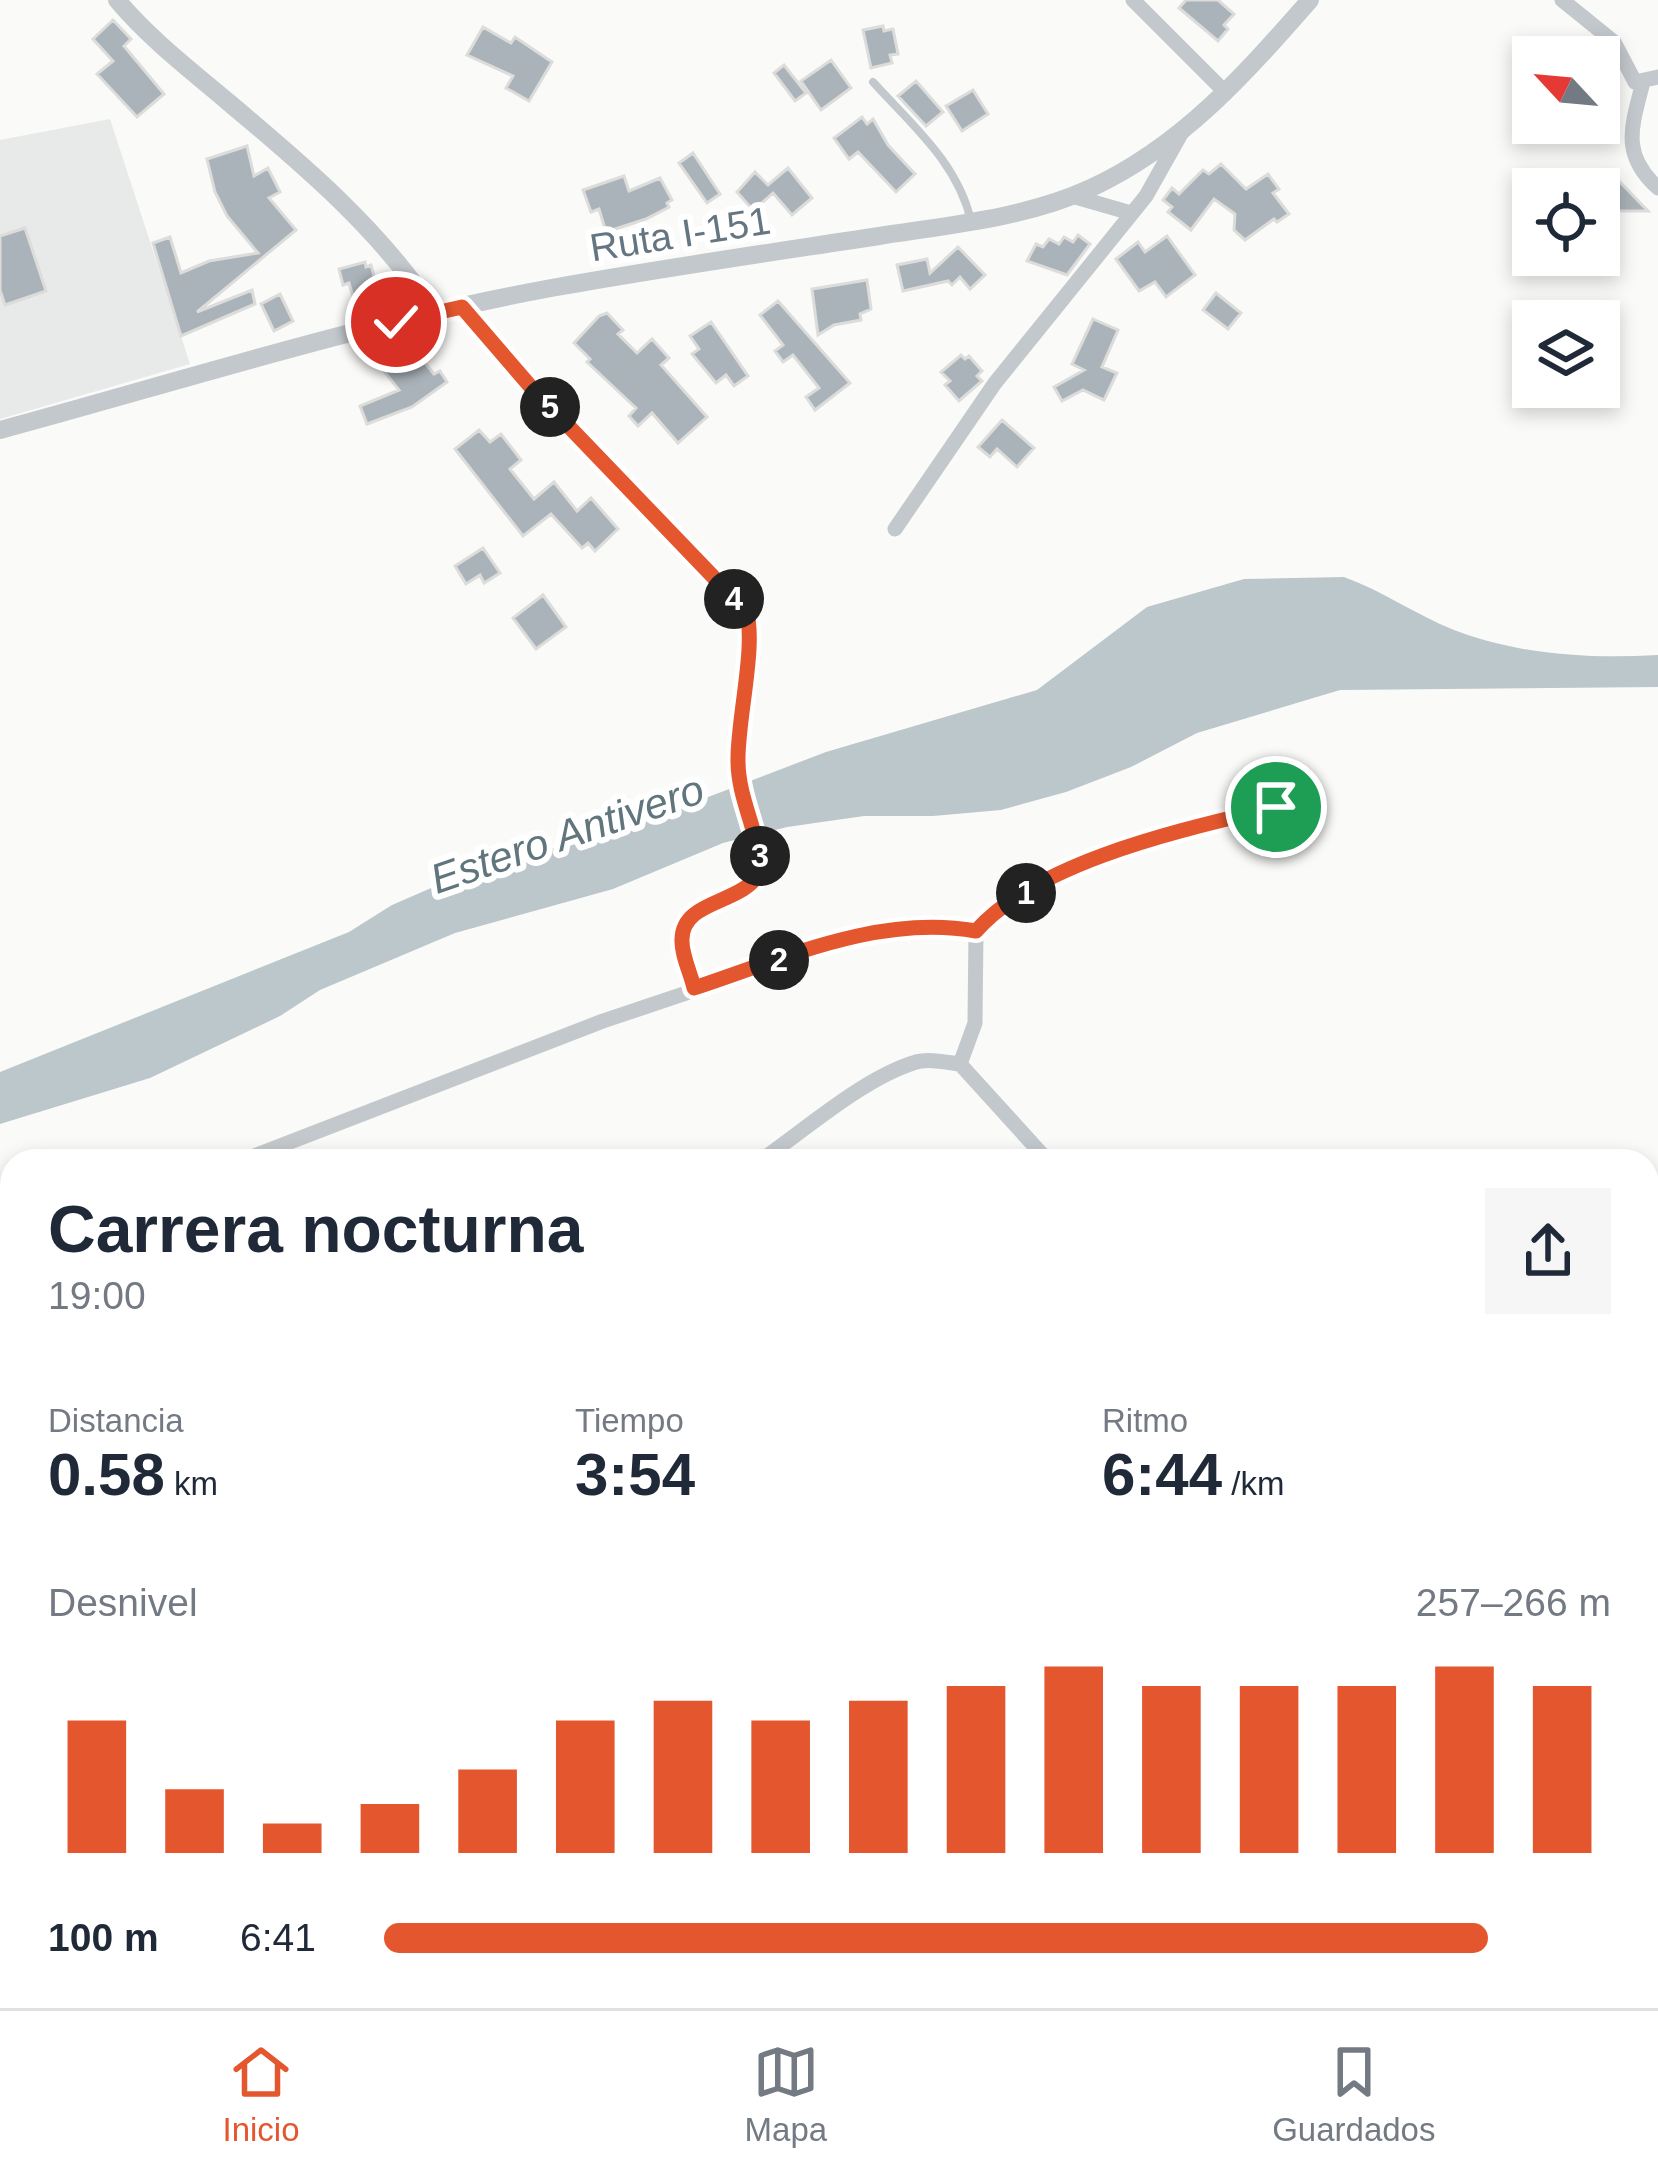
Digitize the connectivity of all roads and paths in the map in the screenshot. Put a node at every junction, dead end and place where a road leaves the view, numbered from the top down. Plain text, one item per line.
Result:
1 (117, 0) edge
2 (1133, 0) edge
3 (1310, 0) edge
4 (1562, 0) edge
5 (1650, 79) edge
6 (873, 82) dead end
7 (1226, 93) junction
8 (1182, 132) junction
9 (1658, 188) edge
10 (1072, 196) junction
11 (1131, 213) junction
12 (971, 221) junction
13 (462, 307) junction
14 (435, 314) junction
15 (0, 430) edge
16 (895, 529) dead end
17 (735, 600) joint
18 (1276, 807) dead end
19 (976, 931) junction
20 (694, 988) junction
21 (960, 1064) junction
22 (268, 1149) edge
23 (777, 1149) edge
24 (1037, 1149) edge

1 - 14 street
2 - 7 street
3 - 7 street, Ruta I-151
4 - 5 street
5 - 9 street
6 - 12 lane
7 - 8 street, Ruta I-151
8 - 10 street, Ruta I-151
8 - 11 street
10 - 11 street
10 - 12 street, Ruta I-151
11 - 16 street
12 - 13 street, Ruta I-151
13 - 14 street, Ruta I-151
13 - 17 street
14 - 15 street, Ruta I-151
17 - 20 path
18 - 19 street
19 - 20 street
19 - 21 street
20 - 22 street
21 - 23 street
21 - 24 street

